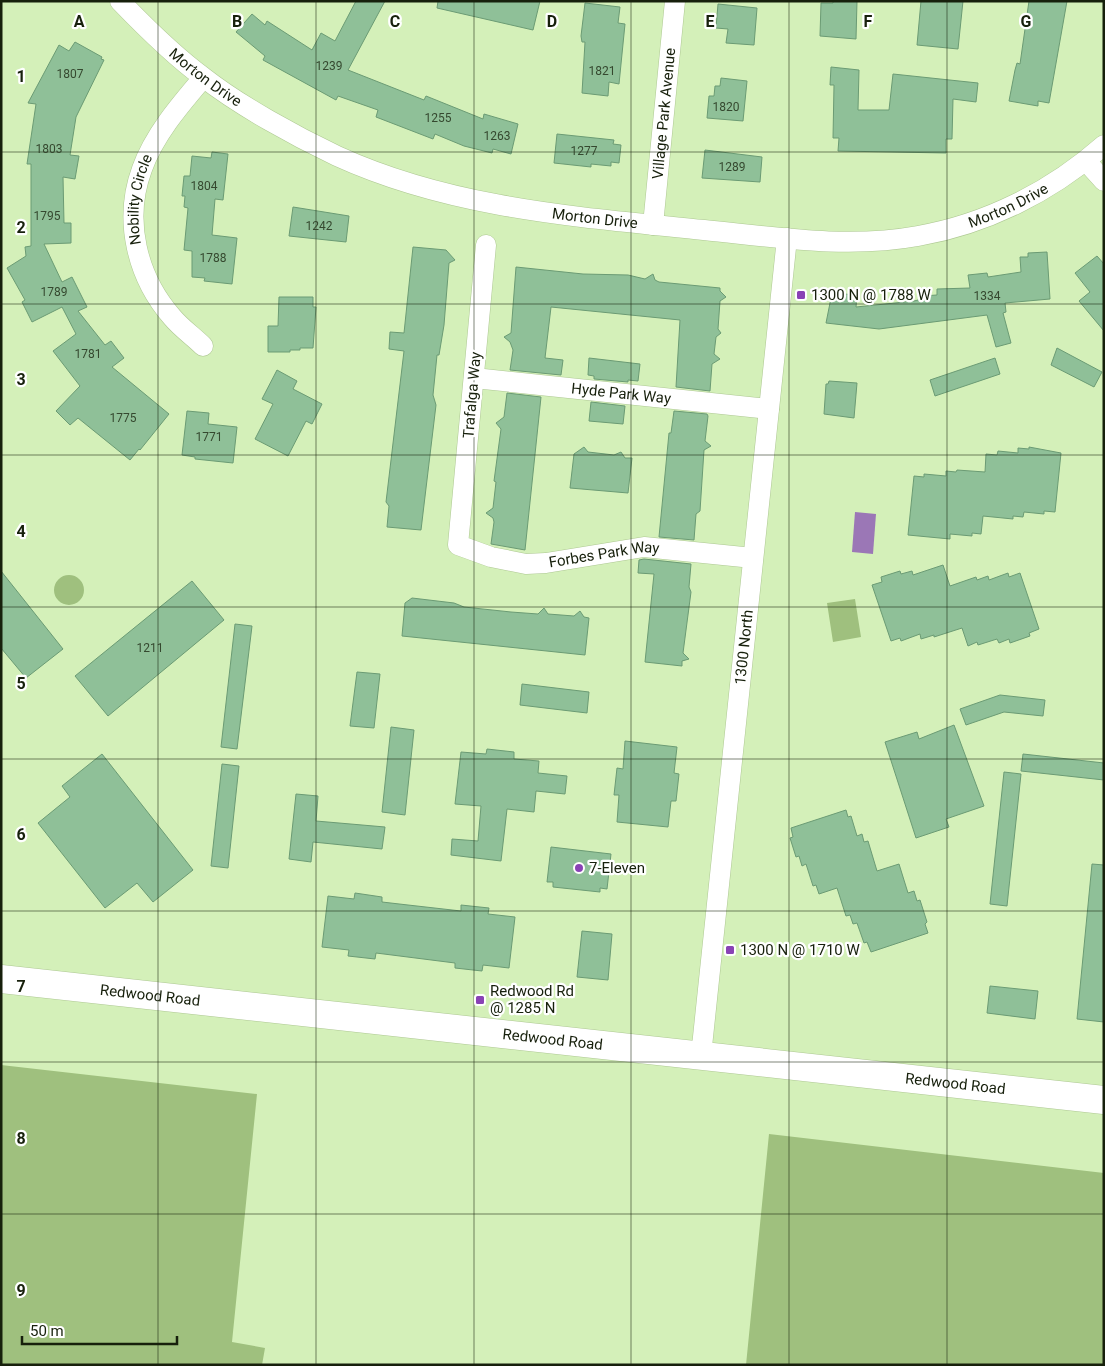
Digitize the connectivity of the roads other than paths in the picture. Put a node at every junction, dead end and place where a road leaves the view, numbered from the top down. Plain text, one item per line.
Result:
1 (120, 1) edge
2 (675, 1) edge
3 (203, 78) junction
4 (1104, 145) edge
5 (1086, 161) junction
6 (1104, 181) edge
7 (653, 224) junction
8 (787, 238) junction
9 (486, 245) dead end
10 (203, 346) dead end
11 (474, 378) junction
12 (769, 409) junction
13 (458, 545) joint
14 (753, 558) junction
15 (1, 980) edge
16 (701, 1056) junction
17 (1104, 1100) edge

1 - 3 street, Morton Drive
2 - 7 street, Village Park Avenue
3 - 7 street, Morton Drive
3 - 10 street, Nobility Circle
4 - 5 street, Morton Drive
5 - 6 street
5 - 8 street, Morton Drive
7 - 8 street, Morton Drive
8 - 12 street, 1300 North
9 - 11 street, Trafalga Way
11 - 12 street, Hyde Park Way
11 - 13 street, Trafalga Way
12 - 14 street, 1300 North
13 - 14 street, Forbes Park Way
14 - 16 street, 1300 North
15 - 16 main road, Redwood Road
16 - 17 main road, Redwood Road

